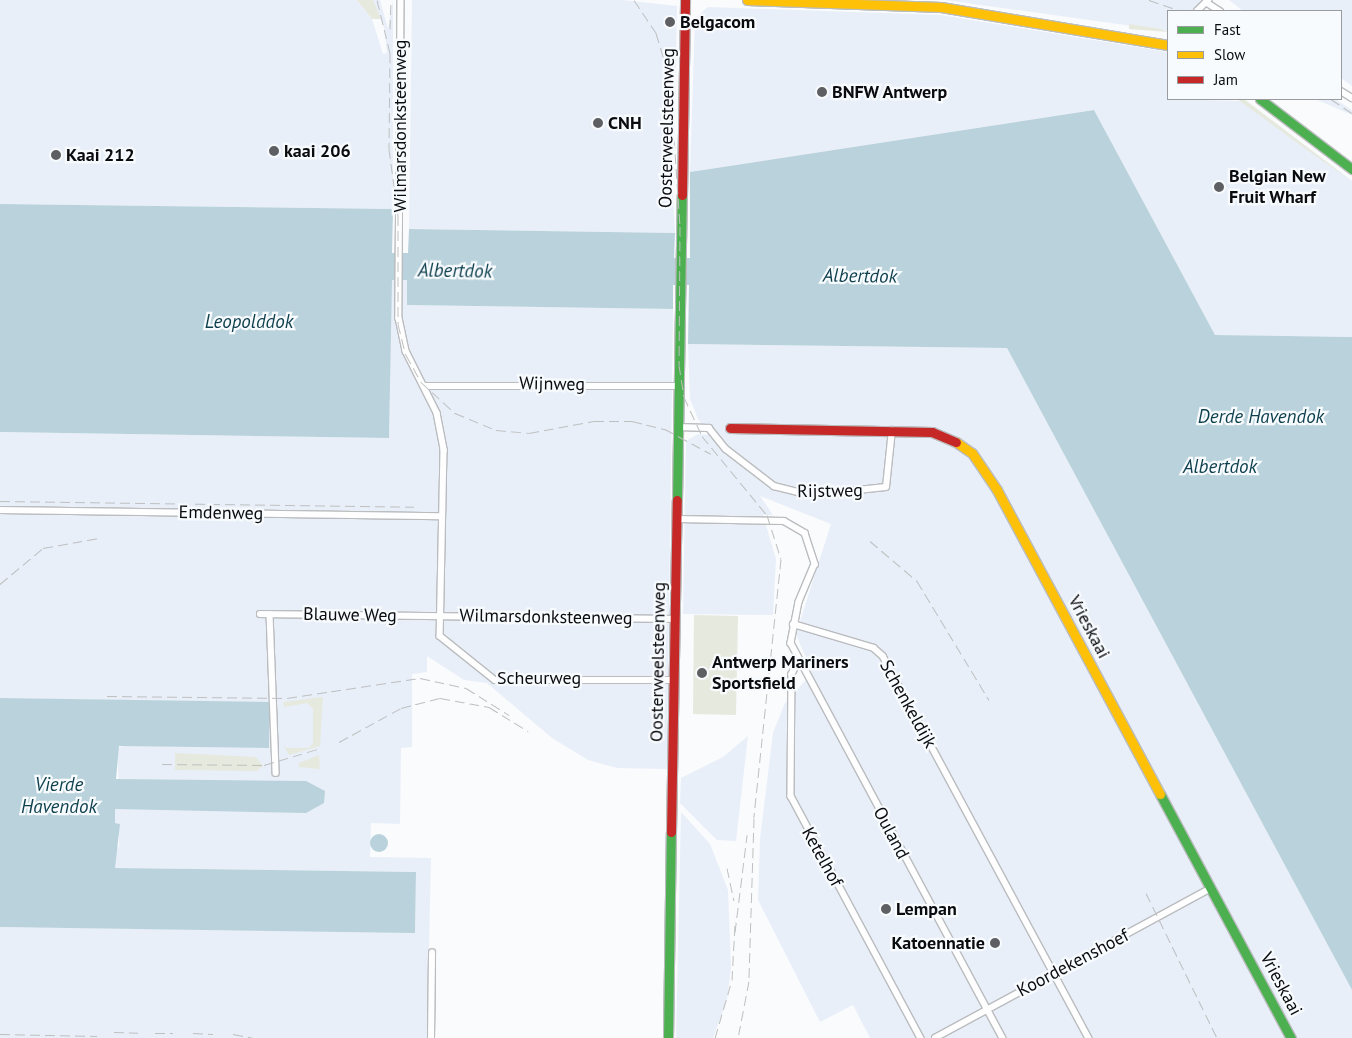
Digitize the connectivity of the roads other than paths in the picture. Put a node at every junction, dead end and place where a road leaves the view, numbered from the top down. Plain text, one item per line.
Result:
1 (401, 0) edge
2 (685, 0) edge
3 (747, 0) edge
4 (1207, 1) edge
5 (1198, 10) edge
6 (1219, 10) edge
7 (1167, 45) edge
8 (1261, 100) edge
9 (1352, 169) edge
10 (425, 386) junction
11 (679, 386) junction
12 (678, 427) junction
13 (730, 428) dead end
14 (892, 430) junction
15 (0, 510) edge
16 (442, 516) junction
17 (677, 519) junction
18 (260, 614) dead end
19 (270, 614) junction
20 (440, 616) junction
21 (674, 619) junction
22 (793, 624) junction
23 (799, 661) junction
24 (674, 680) junction
25 (276, 774) dead end
26 (1210, 888) junction
27 (432, 953) dead end
28 (1054, 973) junction
29 (987, 1010) junction
30 (431, 1038) edge
31 (668, 1038) edge
32 (920, 1038) edge
33 (935, 1038) edge
34 (1003, 1038) edge
35 (1089, 1038) edge
36 (1292, 1038) edge

1 - 10 street, Wilmarsdonksteenweg
2 - 11 street, Oosterweelsteenweg
3 - 7 street
4 - 5 street
4 - 6 street
8 - 9 street
10 - 11 street, Wijnweg
10 - 16 street, Wilmarsdonksteenweg
11 - 12 street, Oosterweelsteenweg
12 - 14 street, Rijstweg
12 - 17 street, Oosterweelsteenweg
13 - 14 street, Vrieskaai
14 - 26 street, Vrieskaai
15 - 16 street, Emdenweg
16 - 20 street, Wilmarsdonksteenweg
17 - 21 street, Oosterweelsteenweg
17 - 22 street
18 - 19 street, Blauwe Weg
19 - 20 street, Blauwe Weg
19 - 25 street
20 - 21 street, Wilmarsdonksteenweg
20 - 24 street, Scheurweg
21 - 24 street, Oosterweelsteenweg
22 - 23 street, Ouland
22 - 28 street, Schenkeldijk
23 - 29 street, Ouland
23 - 32 street, Ketelhof
24 - 31 street, Oosterweelsteenweg
26 - 28 street, Koordekenshoef
26 - 36 street, Vrieskaai
27 - 30 street
28 - 29 street, Koordekenshoef
28 - 35 street, Schenkeldijk
29 - 33 street, Koordekenshoef
29 - 34 street, Ouland

